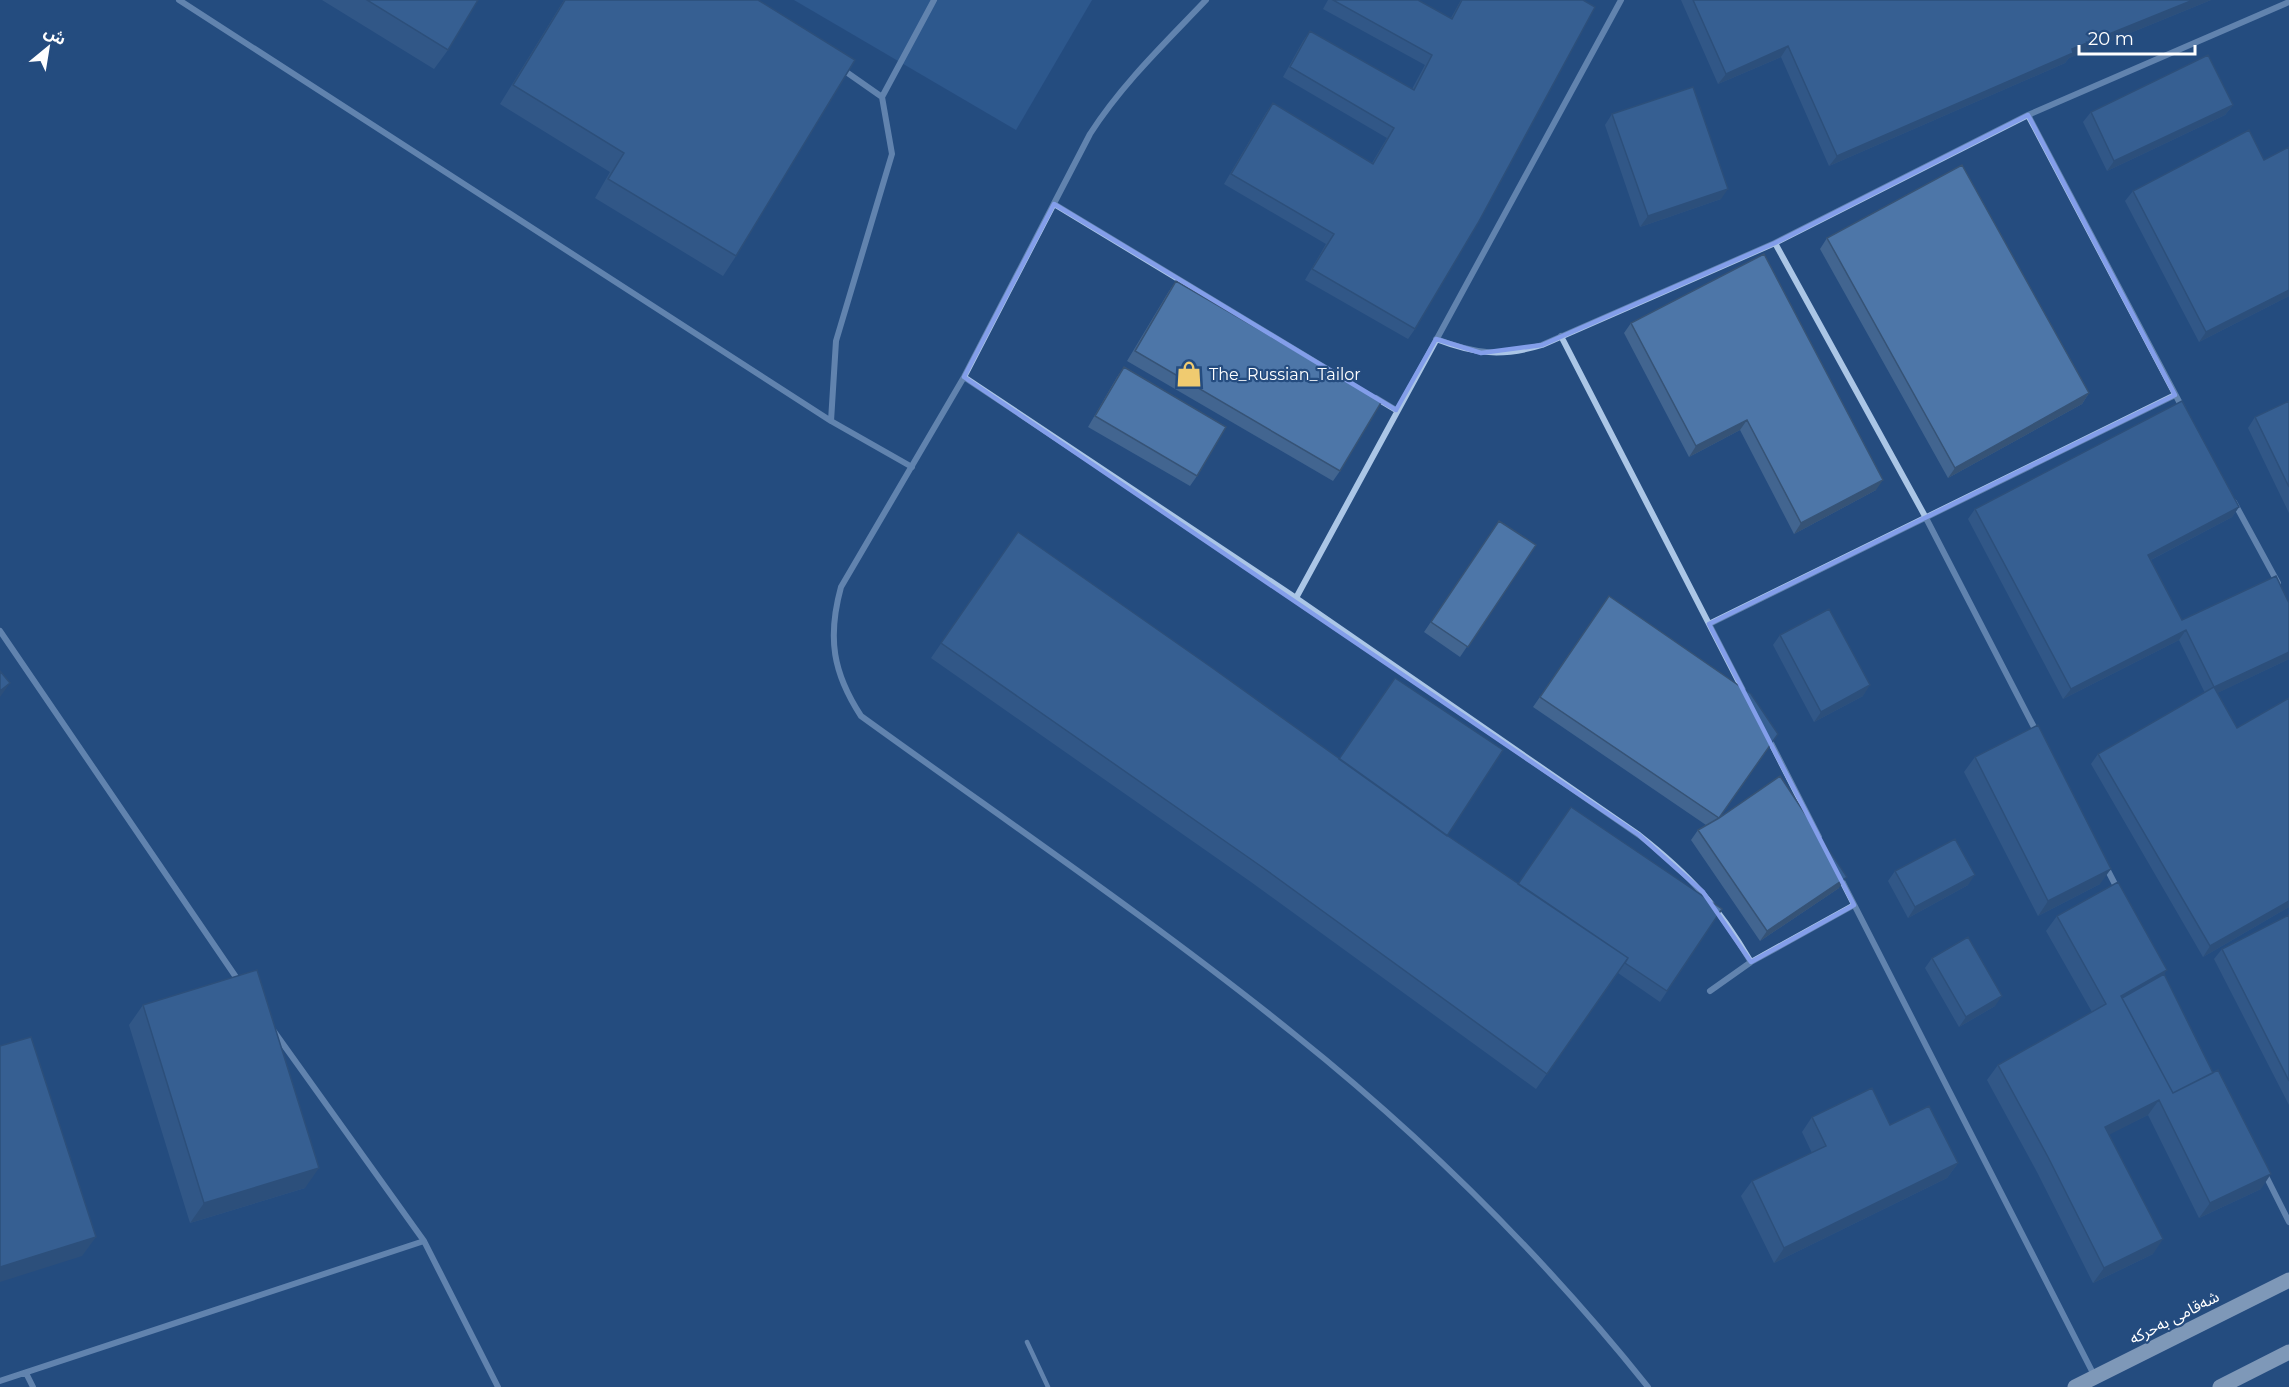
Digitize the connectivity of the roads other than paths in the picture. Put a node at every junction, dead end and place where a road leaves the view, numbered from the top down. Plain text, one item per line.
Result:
1 (179, 0) edge
2 (934, 0) edge
3 (1206, 0) edge
4 (1621, 0) edge
5 (2289, 2) edge
6 (836, 64) edge
7 (882, 97) junction
8 (2028, 115) junction
9 (1054, 204) junction
10 (1775, 243) junction
11 (1561, 336) junction
12 (1436, 339) junction
13 (964, 377) junction
14 (1356, 386) edge
15 (1366, 392) edge
16 (2175, 394) junction
17 (1396, 410) junction
18 (2186, 416) edge
19 (831, 421) junction
20 (912, 466) junction
21 (2232, 499) edge
22 (1926, 518) junction
23 (2283, 594) edge
24 (1296, 598) junction
25 (1709, 624) junction
26 (0, 631) edge
27 (1751, 704) edge
28 (1766, 734) edge
29 (2042, 742) edge
30 (1823, 845) edge
31 (2102, 859) edge
32 (1834, 865) edge
33 (2124, 902) edge
34 (1854, 905) junction
35 (1751, 962) junction
36 (244, 989) edge
37 (1710, 991) dead end
38 (272, 1028) edge
39 (2262, 1168) edge
40 (2289, 1222) edge
41 (424, 1241) junction
42 (2289, 1280) edge
43 (1027, 1342) dead end
44 (2289, 1352) edge
45 (26, 1374) junction
46 (2095, 1377) junction
47 (0, 1381) edge
48 (33, 1387) edge
49 (498, 1387) edge
50 (1048, 1387) edge
51 (1648, 1387) edge
52 (2076, 1387) edge
53 (2220, 1387) edge

1 - 19 street
2 - 7 street
3 - 9 street
4 - 12 street
5 - 8 street
6 - 7 street
7 - 19 street
8 - 10 street
8 - 16 street
9 - 13 street
9 - 14 street
10 - 11 street
10 - 22 street
11 - 12 street
11 - 25 street
12 - 17 street
13 - 20 street
13 - 24 street
15 - 17 street
16 - 18 street
16 - 22 street
17 - 24 street
19 - 20 street
20 - 51 street
21 - 23 street
22 - 25 street
22 - 29 street
24 - 35 street
25 - 27 street
26 - 36 street
28 - 30 street
31 - 33 street
32 - 34 street
34 - 35 street
34 - 46 street
35 - 37 street
38 - 41 street
39 - 40 street
41 - 45 street
41 - 49 street
42 - 46 main road, شەقامی بەحرکە
43 - 50 lane
44 - 53 main road
45 - 47 street
45 - 48 street
46 - 52 main road, شەقامی بەحرکە

